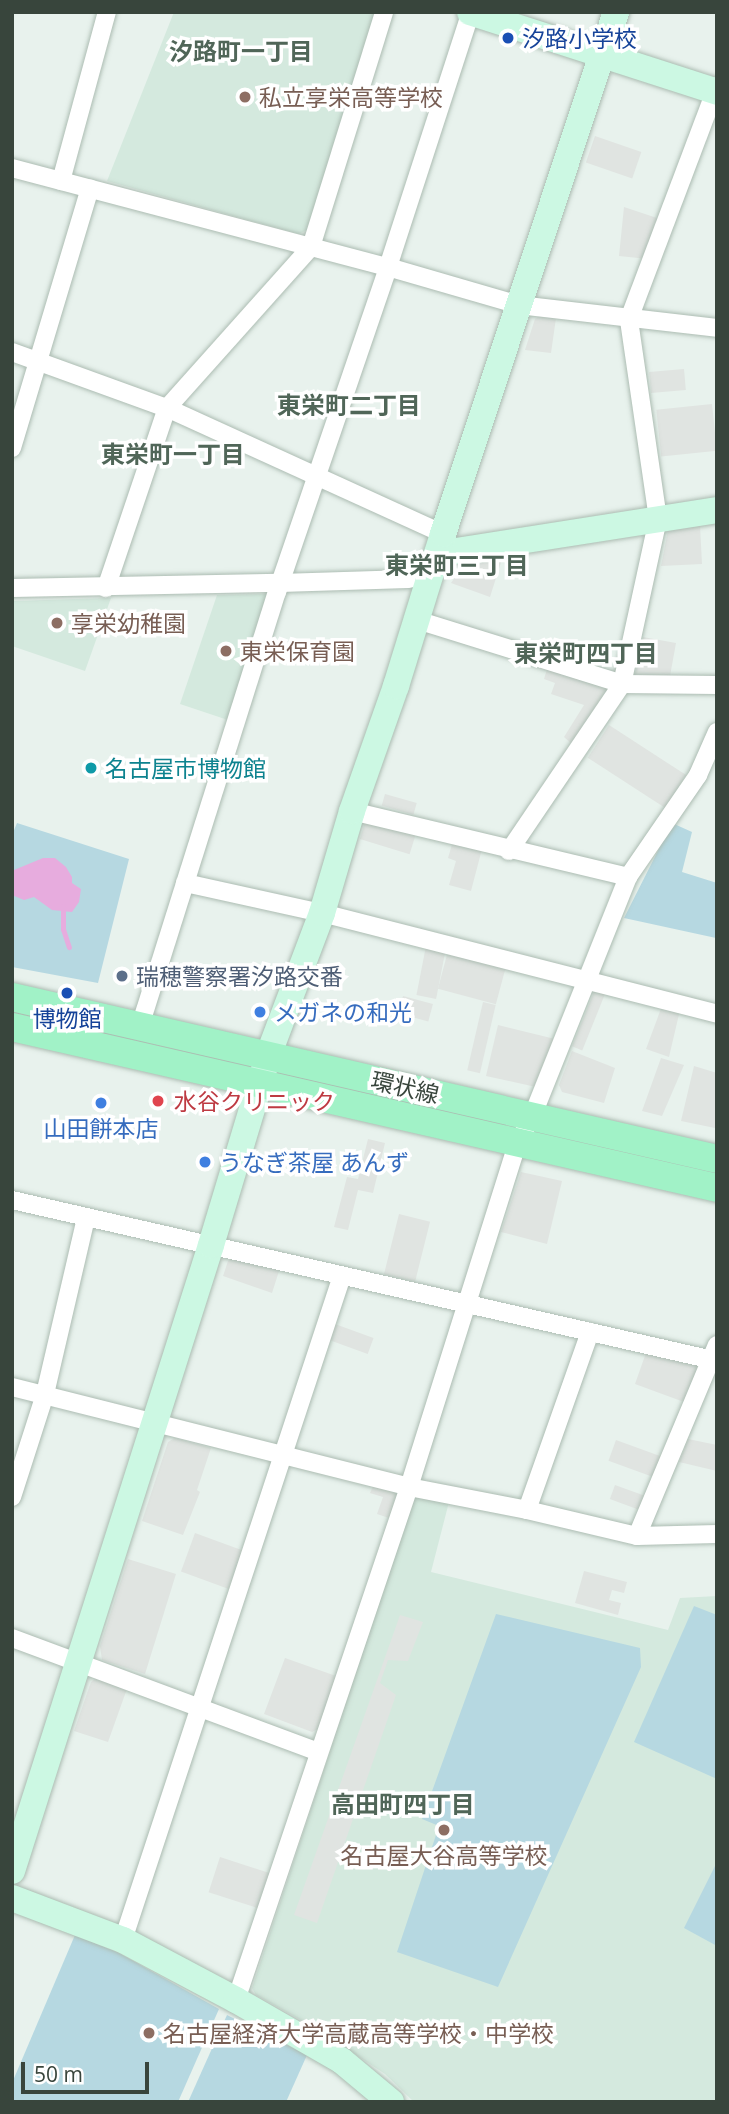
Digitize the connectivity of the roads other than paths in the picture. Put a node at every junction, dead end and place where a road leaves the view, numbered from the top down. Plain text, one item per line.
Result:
1 (107, 12) edge
2 (384, 12) edge
3 (471, 12) edge
4 (616, 12) edge
5 (604, 55) junction
6 (716, 90) edge
7 (12, 168) edge
8 (61, 181) junction
9 (90, 188) junction
10 (311, 247) junction
11 (388, 267) junction
12 (519, 305) junction
13 (629, 319) junction
14 (717, 328) edge
15 (12, 352) edge
16 (38, 361) junction
17 (167, 408) junction
18 (12, 448) edge
19 (317, 477) junction
20 (717, 510) edge
21 (658, 519) junction
22 (437, 554) junction
23 (280, 583) junction
24 (106, 587) junction
25 (12, 588) edge
26 (417, 620) junction
27 (622, 684) junction
28 (717, 685) edge
29 (717, 732) edge
30 (352, 811) junction
31 (509, 851) junction
32 (628, 877) junction
33 (185, 883) junction
34 (322, 914) junction
35 (586, 981) junction
36 (12, 997) edge
37 (717, 1014) edge
38 (12, 1027) edge
39 (140, 1027) junction
40 (268, 1056) junction
41 (260, 1084) junction
42 (532, 1117) junction
43 (518, 1142) junction
44 (717, 1159) edge
45 (717, 1188) edge
46 (12, 1200) edge
47 (86, 1218) junction
48 (211, 1245) junction
49 (342, 1276) junction
50 (469, 1304) junction
51 (590, 1332) junction
52 (715, 1355) edge
53 (12, 1387) edge
54 (45, 1394) junction
55 (156, 1420) junction
56 (285, 1456) junction
57 (409, 1487) junction
58 (12, 1497) edge
59 (527, 1510) junction
60 (717, 1534) edge
61 (637, 1536) junction
62 (12, 1638) edge
63 (78, 1663) junction
64 (201, 1709) junction
65 (319, 1752) junction
66 (12, 1871) edge
67 (12, 1898) edge
68 (123, 1940) junction
69 (236, 2000) junction
70 (391, 2102) edge

1 - 8 street
2 - 10 street
3 - 5 street
3 - 11 street
4 - 5 street
5 - 6 street
5 - 12 street
6 - 13 street
7 - 8 street
8 - 9 street
9 - 10 street
9 - 16 street
10 - 11 street
10 - 17 street
11 - 12 street
11 - 19 street
12 - 13 street
12 - 22 street
13 - 14 street
13 - 21 street
15 - 16 street
16 - 17 street
16 - 18 street
17 - 19 street
17 - 24 street
19 - 22 street
19 - 23 street
20 - 21 street
21 - 22 street
21 - 27 street
22 - 23 street
22 - 26 street
23 - 24 street
23 - 33 street
24 - 25 street
26 - 27 street
26 - 30 street
27 - 28 street
27 - 31 street
29 - 32 street
30 - 31 street
30 - 34 street
31 - 32 street
32 - 35 street
33 - 34 street
33 - 39 street
34 - 35 street
34 - 40 street
35 - 37 street
35 - 42 street
36 - 39 main road, 環状線
38 - 41 main road, 環状線
39 - 40 main road, 環状線
40 - 41 street
40 - 42 main road, 環状線
41 - 43 main road, 環状線
41 - 48 street
42 - 43 street
42 - 44 main road, 環状線
43 - 45 main road, 環状線
43 - 50 street
46 - 47 street
47 - 48 street
47 - 54 street
48 - 49 street
48 - 55 street
49 - 50 street
49 - 56 street
50 - 51 street
50 - 57 street
51 - 52 street
51 - 59 street
52 - 61 street
53 - 54 street
54 - 55 street
54 - 58 street
55 - 56 street
55 - 63 street
56 - 57 street
56 - 64 street
57 - 59 street
57 - 65 street
59 - 61 street
60 - 61 street
62 - 63 street
63 - 64 street
63 - 66 street
64 - 65 street
64 - 68 street
65 - 69 street
67 - 68 street
68 - 69 street
69 - 70 street

